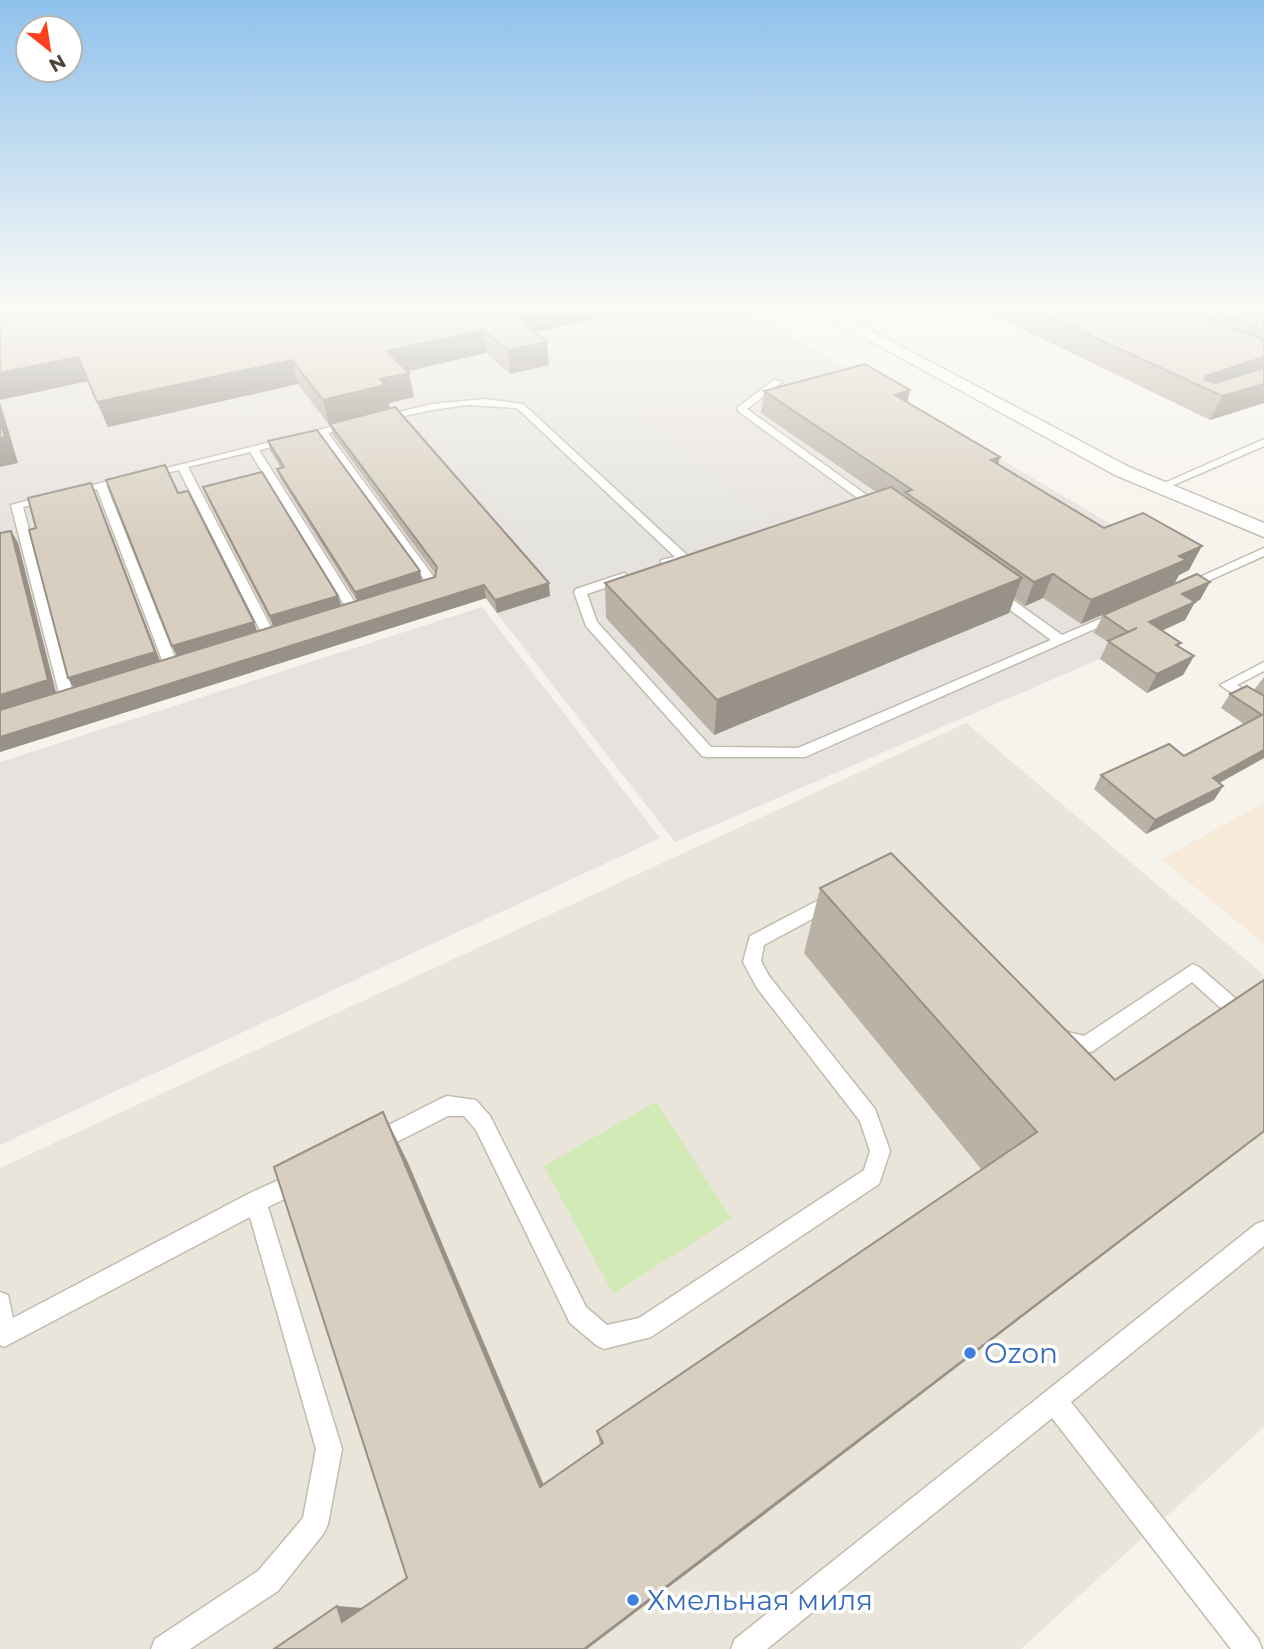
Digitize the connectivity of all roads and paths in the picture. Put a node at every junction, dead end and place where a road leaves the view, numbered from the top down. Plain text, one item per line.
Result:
1 (773, 385) edge
2 (958, 385) edge
3 (322, 432) junction
4 (1264, 442) edge
5 (253, 449) junction
6 (182, 466) junction
7 (101, 485) junction
8 (1158, 488) junction
9 (884, 513) edge
10 (1264, 531) edge
11 (1264, 552) edge
12 (657, 566) edge
13 (632, 575) edge
14 (984, 585) edge
15 (1175, 591) edge
16 (407, 592) edge
17 (366, 604) edge
18 (1137, 608) edge
19 (268, 635) edge
20 (1061, 641) junction
21 (1264, 666) edge
22 (158, 669) edge
23 (93, 689) edge
24 (1264, 709) edge
25 (847, 892) edge
26 (1041, 1024) edge
27 (1264, 1035) edge
28 (355, 1153) edge
29 (321, 1170) edge
30 (256, 1202) junction
31 (1264, 1232) edge
32 (0, 1303) edge
33 (1055, 1401) junction
34 (164, 1649) edge
35 (745, 1649) edge
36 (1248, 1649) edge

1 - 9 lane
2 - 8 street
3 - 5 lane
3 - 12 lane
3 - 16 lane
4 - 8 lane
5 - 6 lane
5 - 17 lane
6 - 7 lane
6 - 19 lane
7 - 22 lane
7 - 23 lane
8 - 10 street
11 - 15 lane
13 - 20 lane
14 - 20 lane
18 - 20 lane
21 - 24 lane
25 - 28 lane
26 - 27 lane
29 - 30 lane
30 - 32 lane
30 - 34 lane
31 - 33 lane
33 - 35 lane
33 - 36 lane

